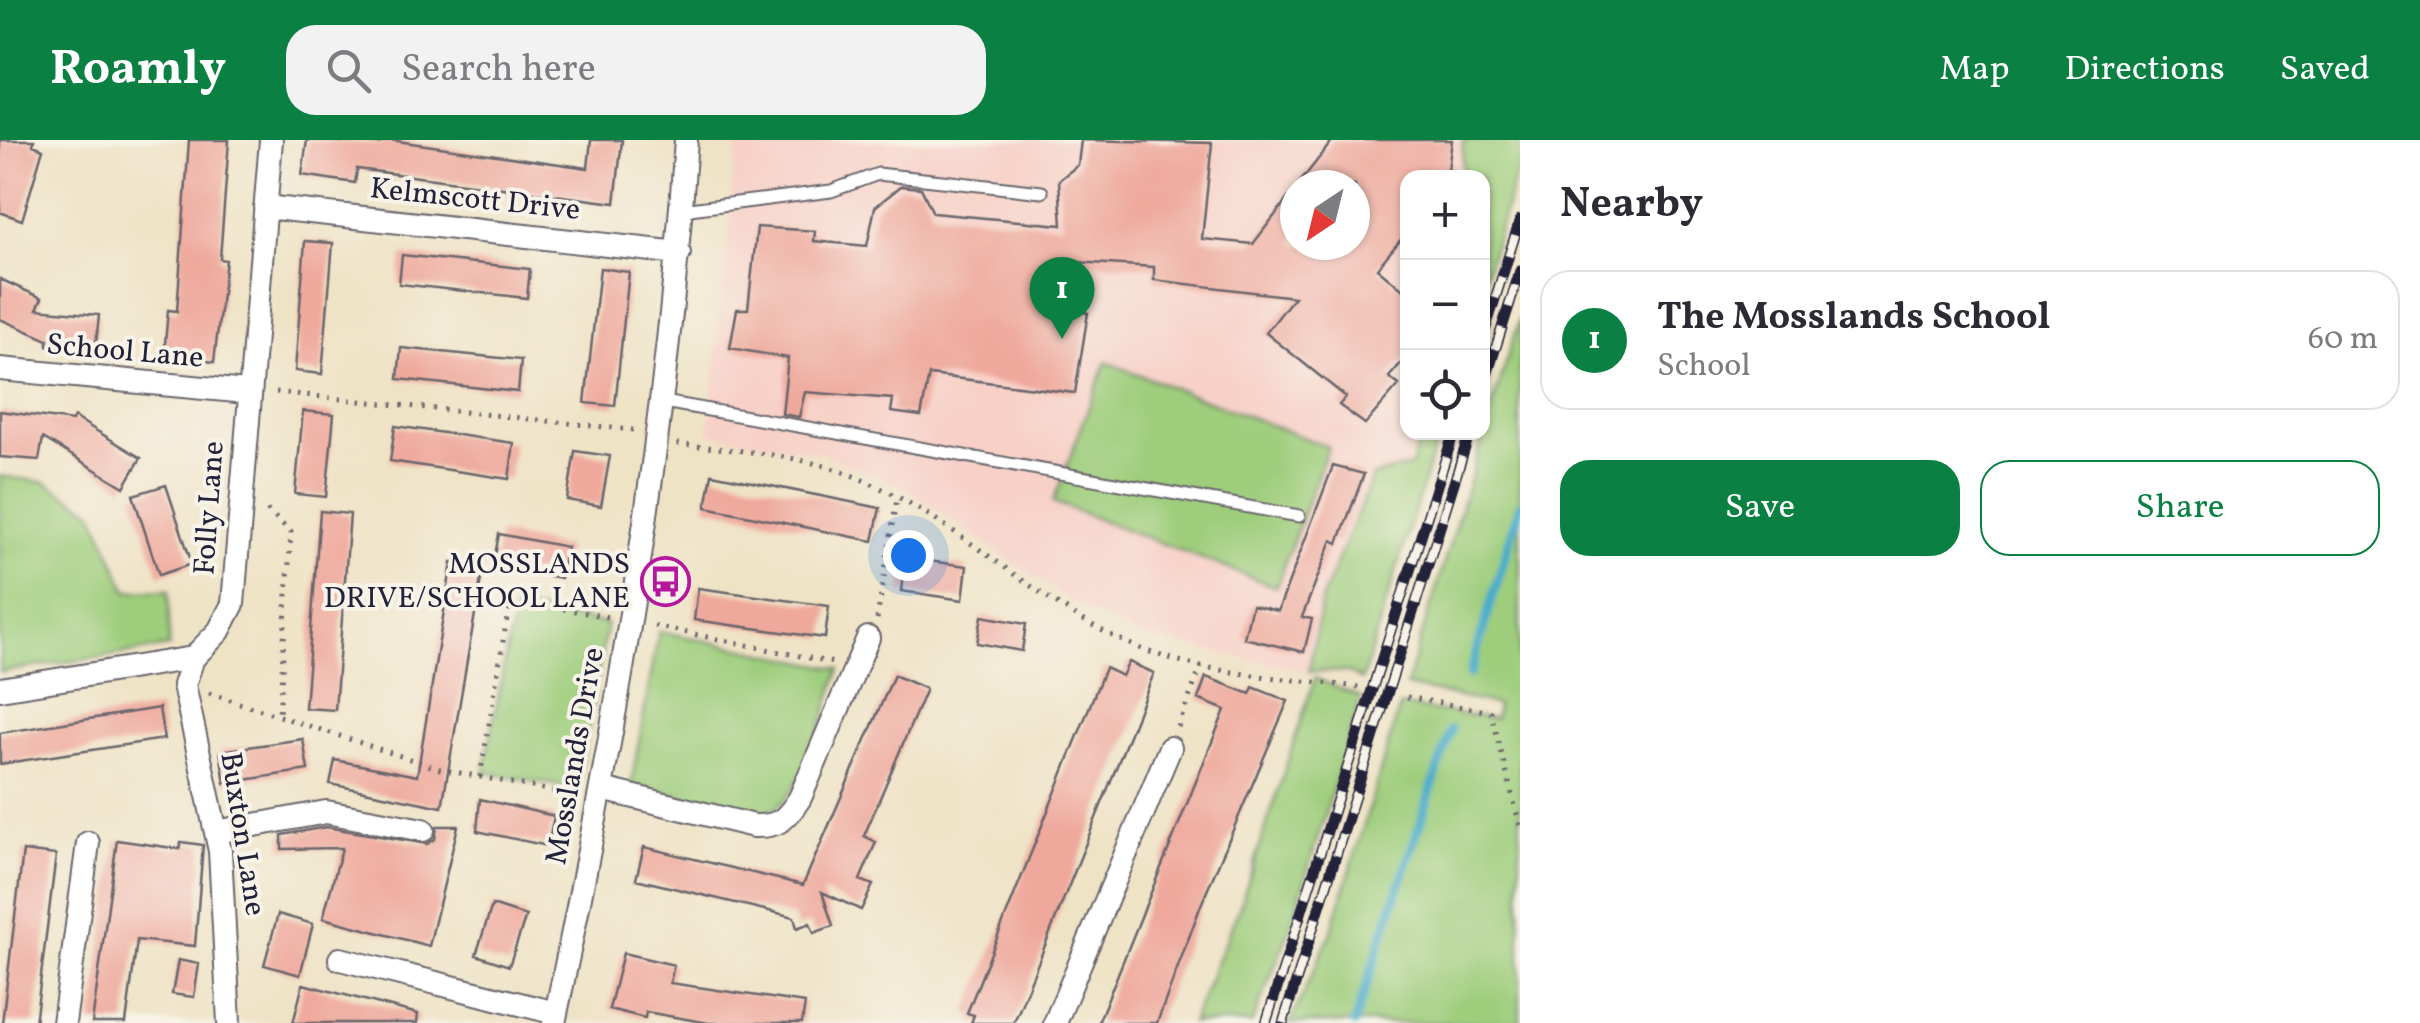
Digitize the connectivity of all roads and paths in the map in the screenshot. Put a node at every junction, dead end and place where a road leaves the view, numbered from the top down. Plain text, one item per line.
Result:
1 (271, 140) edge
2 (686, 140) edge
3 (1042, 192) dead end
4 (266, 206) junction
5 (682, 210) junction
6 (679, 253) junction
7 (0, 369) edge
8 (247, 392) junction
9 (664, 402) junction
10 (660, 438) junction
11 (241, 486) junction
12 (898, 499) junction
13 (1299, 516) dead end
14 (868, 638) joint
15 (193, 658) junction
16 (1202, 667) junction
17 (184, 685) junction
18 (1359, 688) dead end
19 (0, 689) edge
20 (1408, 697) dead end
21 (279, 716) junction
22 (1170, 748) joint
23 (601, 795) junction
24 (1520, 826) edge
25 (423, 830) dead end
26 (216, 832) junction
27 (88, 844) dead end
28 (340, 959) dead end
29 (555, 1018) edge
30 (64, 1023) edge
31 (229, 1023) edge
32 (1055, 1023) edge

1 - 4 street, Folly Lane
2 - 5 street, Mosslands Drive
3 - 5 lane
4 - 6 street, Kelmscott Drive
4 - 8 street, Folly Lane
5 - 6 street, Mosslands Drive
6 - 9 street, Mosslands Drive
7 - 8 street, School Lane
8 - 10 path
8 - 11 street, Folly Lane
9 - 10 street, Mosslands Drive
9 - 13 lane
10 - 12 path
10 - 23 street, Mosslands Drive
11 - 15 street, Folly Lane
11 - 21 path
12 - 14 path
12 - 16 path
14 - 23 street
15 - 17 street
15 - 19 street
16 - 18 path
16 - 22 path
17 - 21 path
17 - 26 street, Buxton Lane
20 - 24 path
21 - 23 path
22 - 32 street
23 - 29 street, Mosslands Drive
25 - 26 street
26 - 31 street, Buxton Lane
27 - 30 street
28 - 29 street

